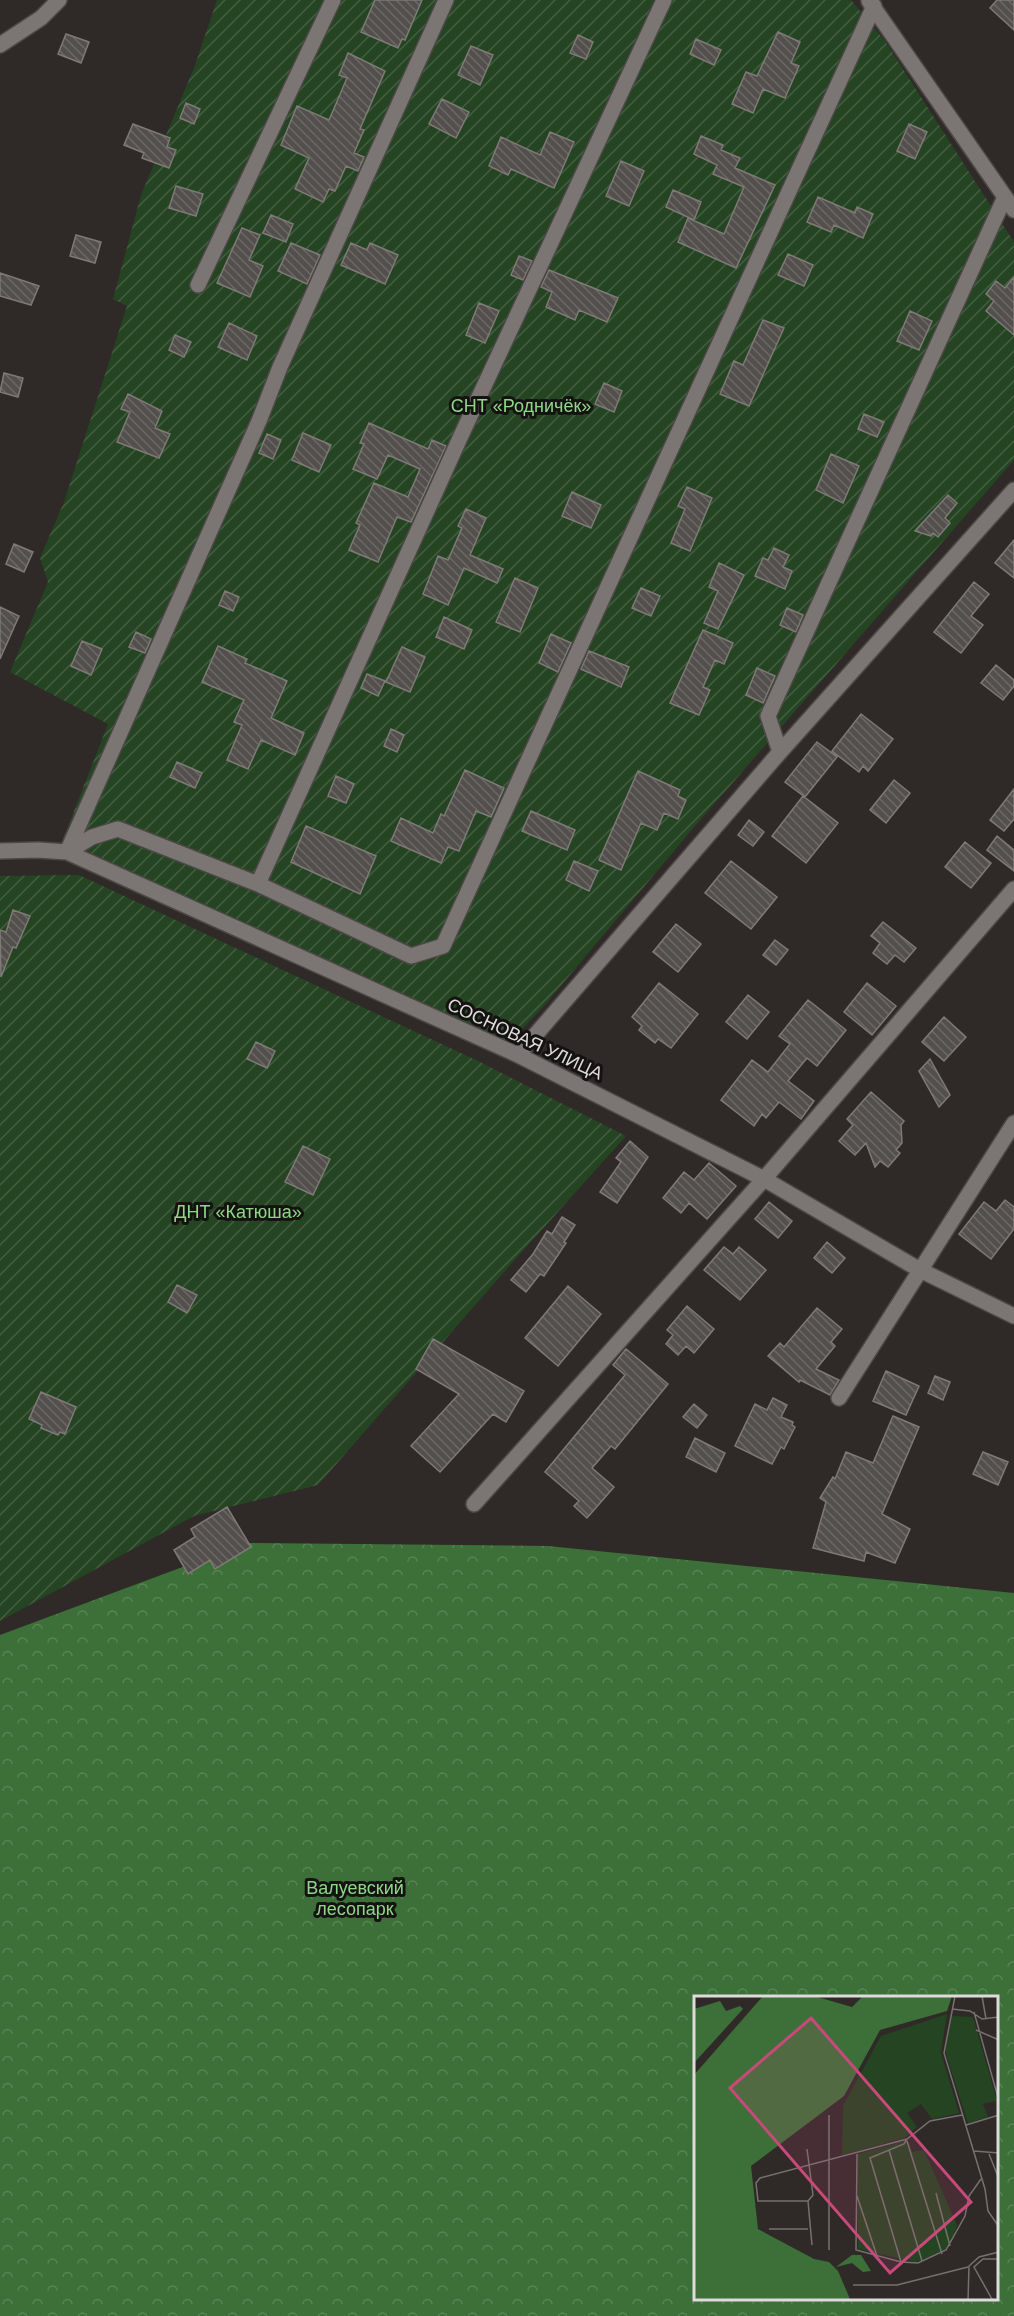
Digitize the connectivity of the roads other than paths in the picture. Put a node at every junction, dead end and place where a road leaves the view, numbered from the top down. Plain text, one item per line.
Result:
1 (59, 0) edge
2 (333, 0) edge
3 (446, 0) edge
4 (664, 0) edge
5 (871, 3) edge
6 (0, 45) edge
7 (1009, 205) edge
8 (198, 285) dead end
9 (1014, 489) edge
10 (780, 752) junction
11 (0, 851) edge
12 (67, 852) junction
13 (258, 884) junction
14 (1014, 889) edge
15 (518, 1054) junction
16 (1014, 1123) edge
17 (764, 1179) junction
18 (920, 1270) junction
19 (1014, 1316) edge
20 (839, 1398) dead end
21 (474, 1504) dead end

1 - 6 street
2 - 8 street
3 - 12 street
4 - 13 street
5 - 7 street
5 - 13 street
7 - 10 street
9 - 10 street
10 - 15 street
11 - 12 street, СОСНОВАЯ УЛИЦА
12 - 13 street
12 - 15 street, СОСНОВАЯ УЛИЦА
14 - 17 street
15 - 17 street, СОСНОВАЯ УЛИЦА
16 - 18 street
17 - 18 street, СОСНОВАЯ УЛИЦА
17 - 21 street
18 - 19 street, СОСНОВАЯ УЛИЦА
18 - 20 street

